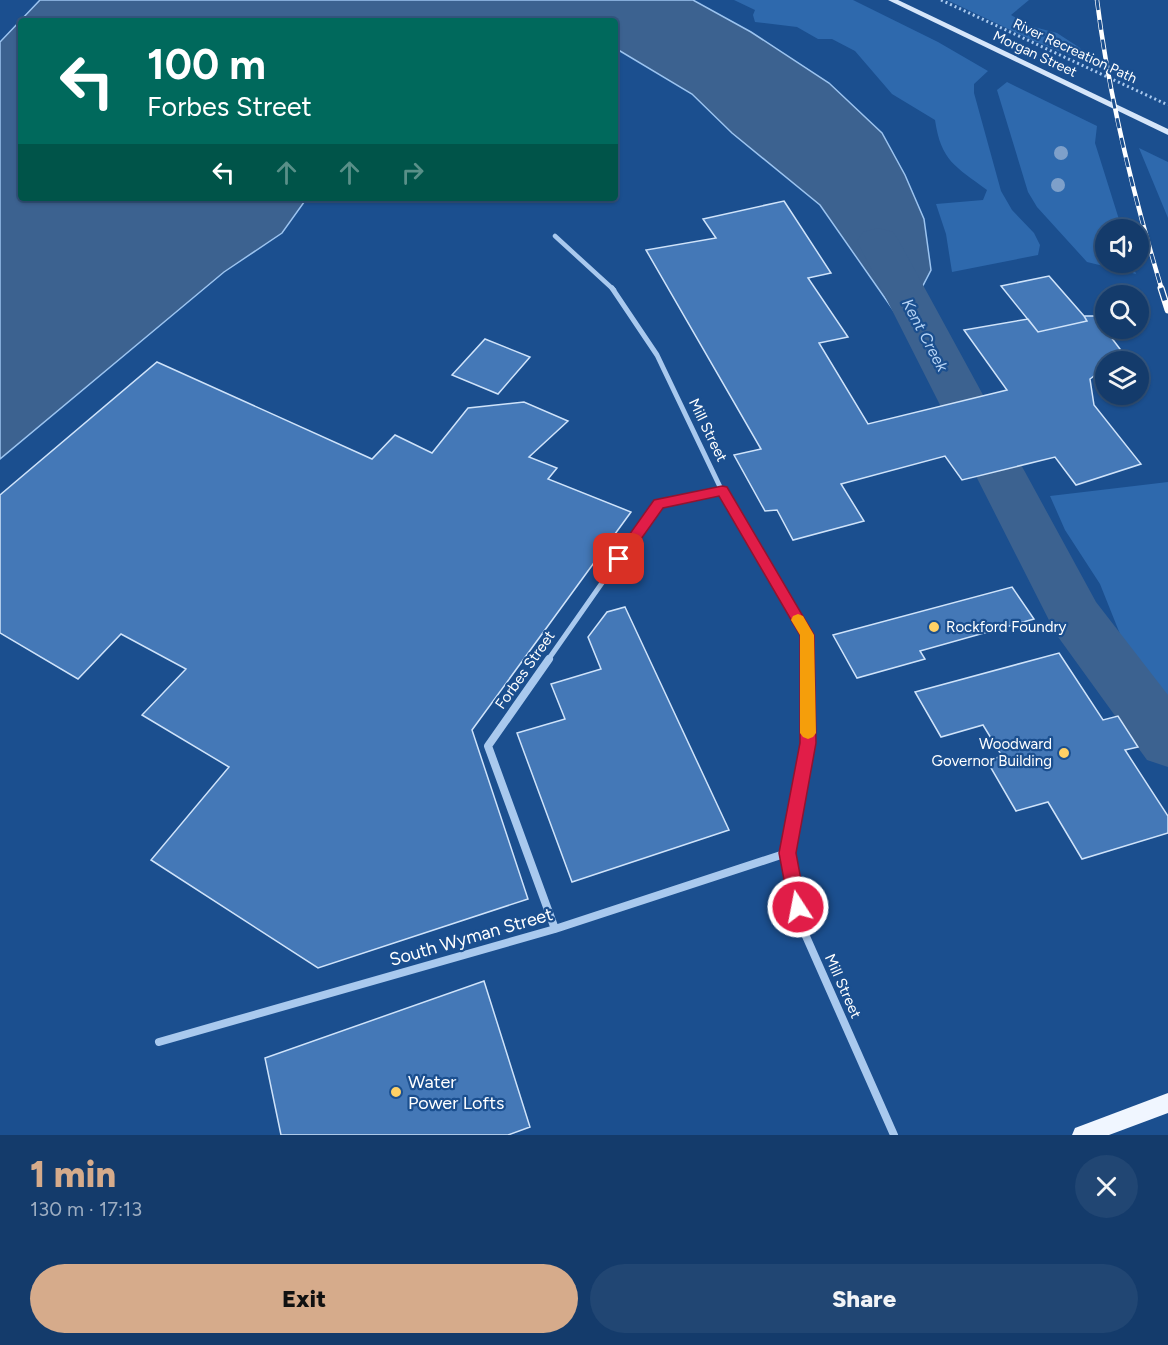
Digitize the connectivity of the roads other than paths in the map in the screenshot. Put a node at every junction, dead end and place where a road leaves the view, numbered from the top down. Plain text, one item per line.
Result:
1 (892, 0) edge
2 (1168, 132) edge
3 (555, 236) dead end
4 (722, 491) junction
5 (788, 853) junction
6 (555, 929) junction
7 (159, 1042) dead end
8 (1168, 1103) edge
9 (894, 1135) edge
10 (1082, 1135) edge

1 - 2 main road, Morgan Street
3 - 4 street, Mill Street
4 - 5 street, Mill Street
4 - 6 street, Forbes Street
5 - 6 street, South Wyman Street
5 - 9 street, Mill Street
6 - 7 street, South Wyman Street
8 - 10 main road

